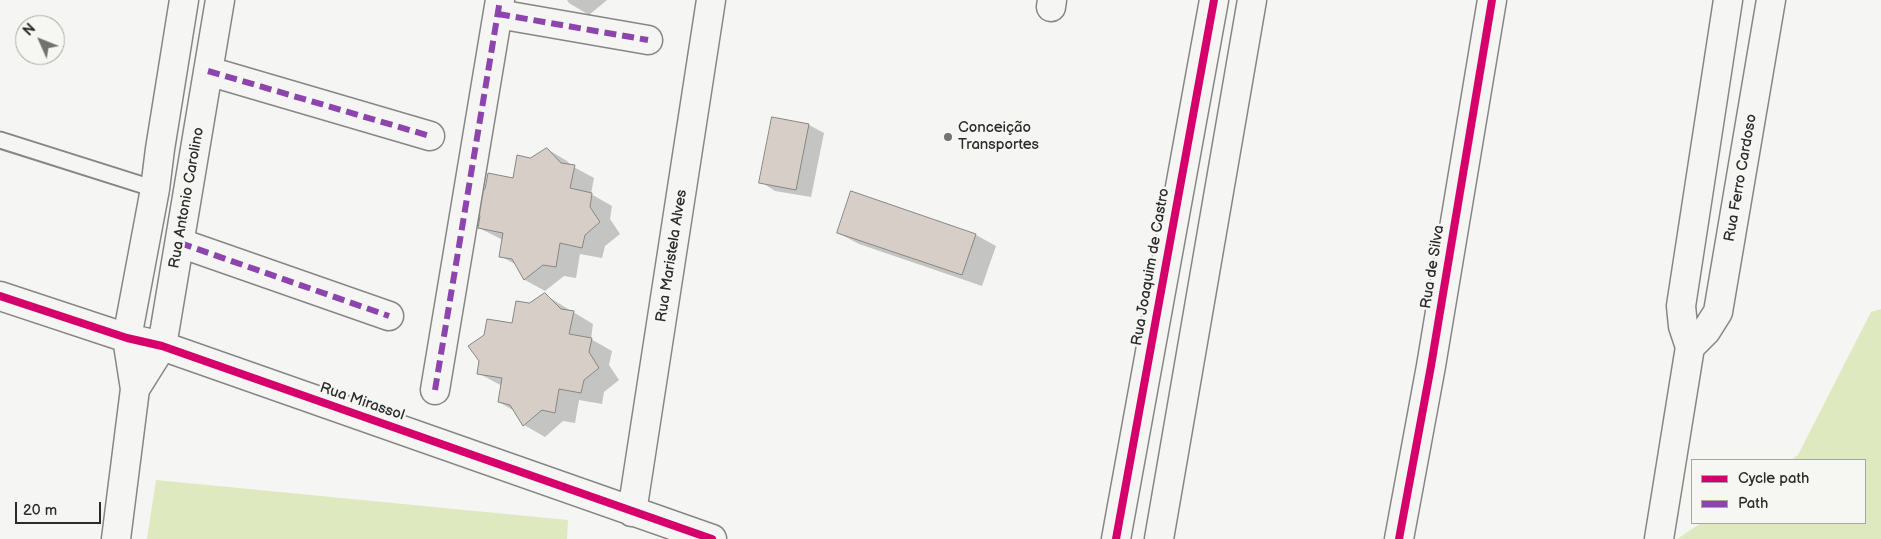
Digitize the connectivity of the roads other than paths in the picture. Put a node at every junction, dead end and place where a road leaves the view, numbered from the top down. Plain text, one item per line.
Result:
1 (184, 0) edge
2 (220, 0) edge
3 (711, 0) edge
4 (1214, 0) edge
5 (1252, 0) edge
6 (1492, 0) edge
7 (1728, 0) edge
8 (1771, 0) edge
9 (499, 7) edge
10 (648, 40) dead end
11 (208, 71) junction
12 (430, 136) dead end
13 (0, 140) edge
14 (155, 189) junction
15 (180, 243) junction
16 (0, 296) edge
17 (389, 316) dead end
18 (127, 338) junction
19 (162, 346) junction
20 (1690, 346) junction
21 (136, 389) junction
22 (435, 390) dead end
23 (632, 512) junction
24 (116, 539) edge
25 (712, 539) edge
26 (1116, 539) edge
27 (1159, 539) edge
28 (1400, 539) edge
29 (1658, 539) edge

1 - 14 street, Rua Antonio Carolino
2 - 11 street, Rua Antonio Carolino
3 - 23 street, Rua Maristela Alves
4 - 26 street, Rua Joaquim de Castro
5 - 27 street
6 - 28 street, Rua de Silva
7 - 20 street
8 - 20 street, Rua Ferro Cardoso
9 - 10 street
9 - 22 street
11 - 12 street
11 - 15 street, Rua Antonio Carolino
13 - 14 lane
14 - 18 street, Rua Antonio Carolino
15 - 17 street
15 - 19 street, Rua Antonio Carolino
16 - 18 street, Rua Mirassol
18 - 19 street, Rua Mirassol
18 - 21 street, Rua Antonio Carolino
19 - 21 street, Rua Antonio Carolino
19 - 23 street, Rua Mirassol
20 - 29 street
21 - 24 street, Rua Antonio Carolino
23 - 25 street, Rua Mirassol

